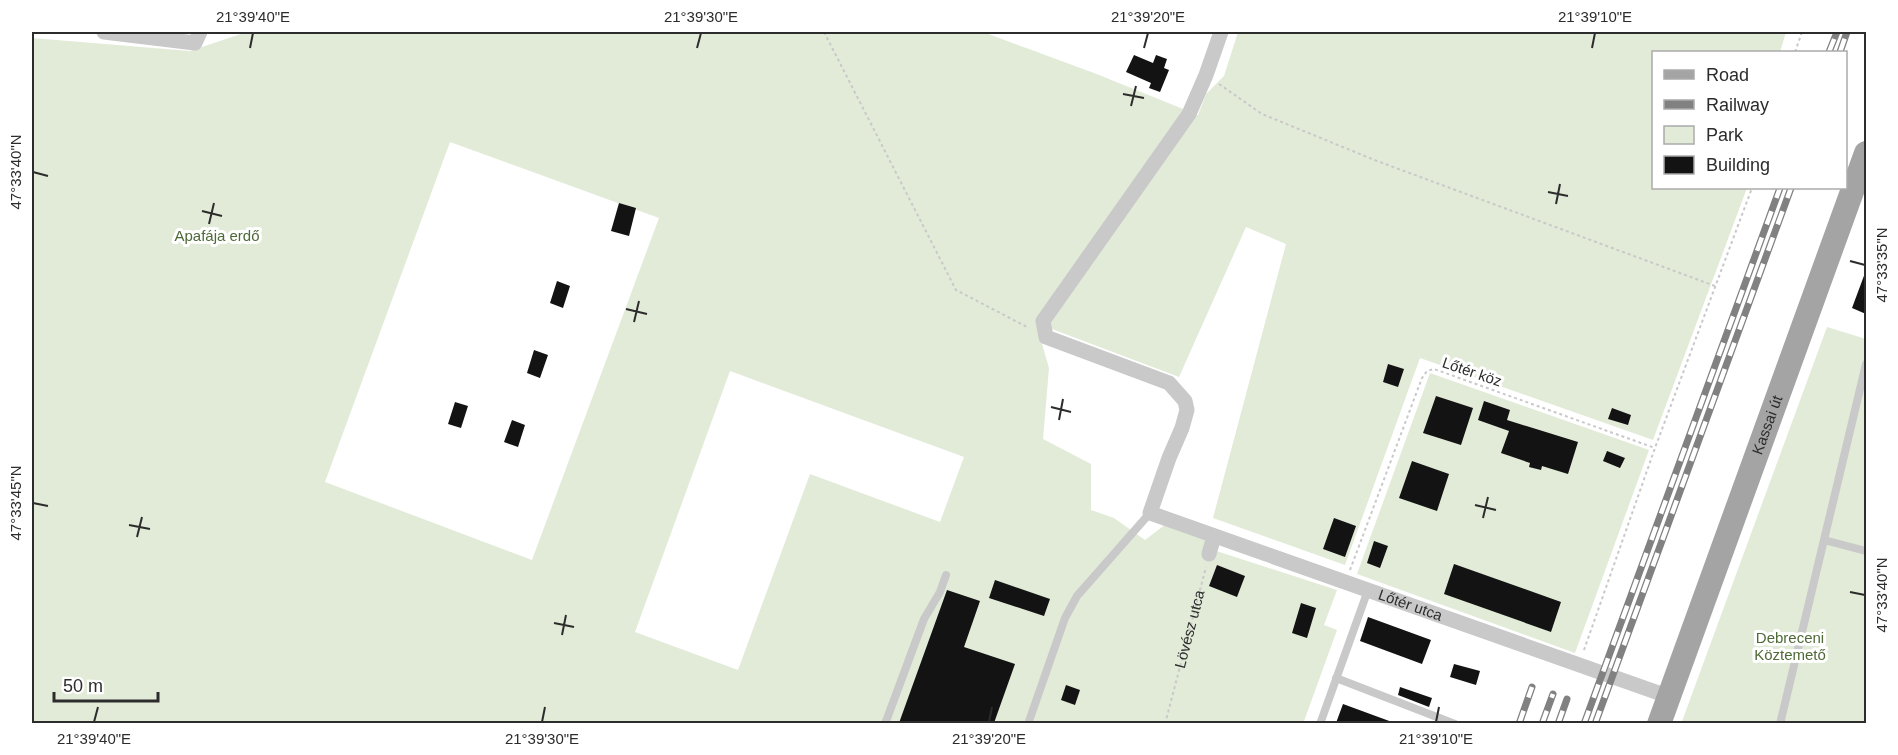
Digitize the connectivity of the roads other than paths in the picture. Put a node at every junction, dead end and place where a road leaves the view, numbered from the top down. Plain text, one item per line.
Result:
1 (104, 32) edge
2 (1221, 32) edge
3 (198, 37) edge
4 (1866, 153) edge
5 (1866, 364) edge
6 (1150, 513) junction
7 (1214, 536) junction
8 (1824, 540) junction
9 (1866, 552) edge
10 (1209, 554) road end
11 (946, 575) dead end
12 (1368, 590) junction
13 (1336, 678) junction
14 (1670, 698) junction
15 (885, 723) edge
16 (1028, 723) edge
17 (1320, 723) edge
18 (1455, 723) edge
19 (1659, 723) edge
20 (1780, 723) edge

1 - 3 street
2 - 6 street
4 - 14 main road, Kassai út
5 - 8 lane
6 - 7 street, Lőtér utca
6 - 16 lane
7 - 10 street
7 - 12 street, Lőtér utca
8 - 9 lane
8 - 20 lane
11 - 15 lane
12 - 13 lane
12 - 14 street, Lőtér utca
13 - 17 lane
13 - 18 lane
14 - 19 main road, Kassai út

